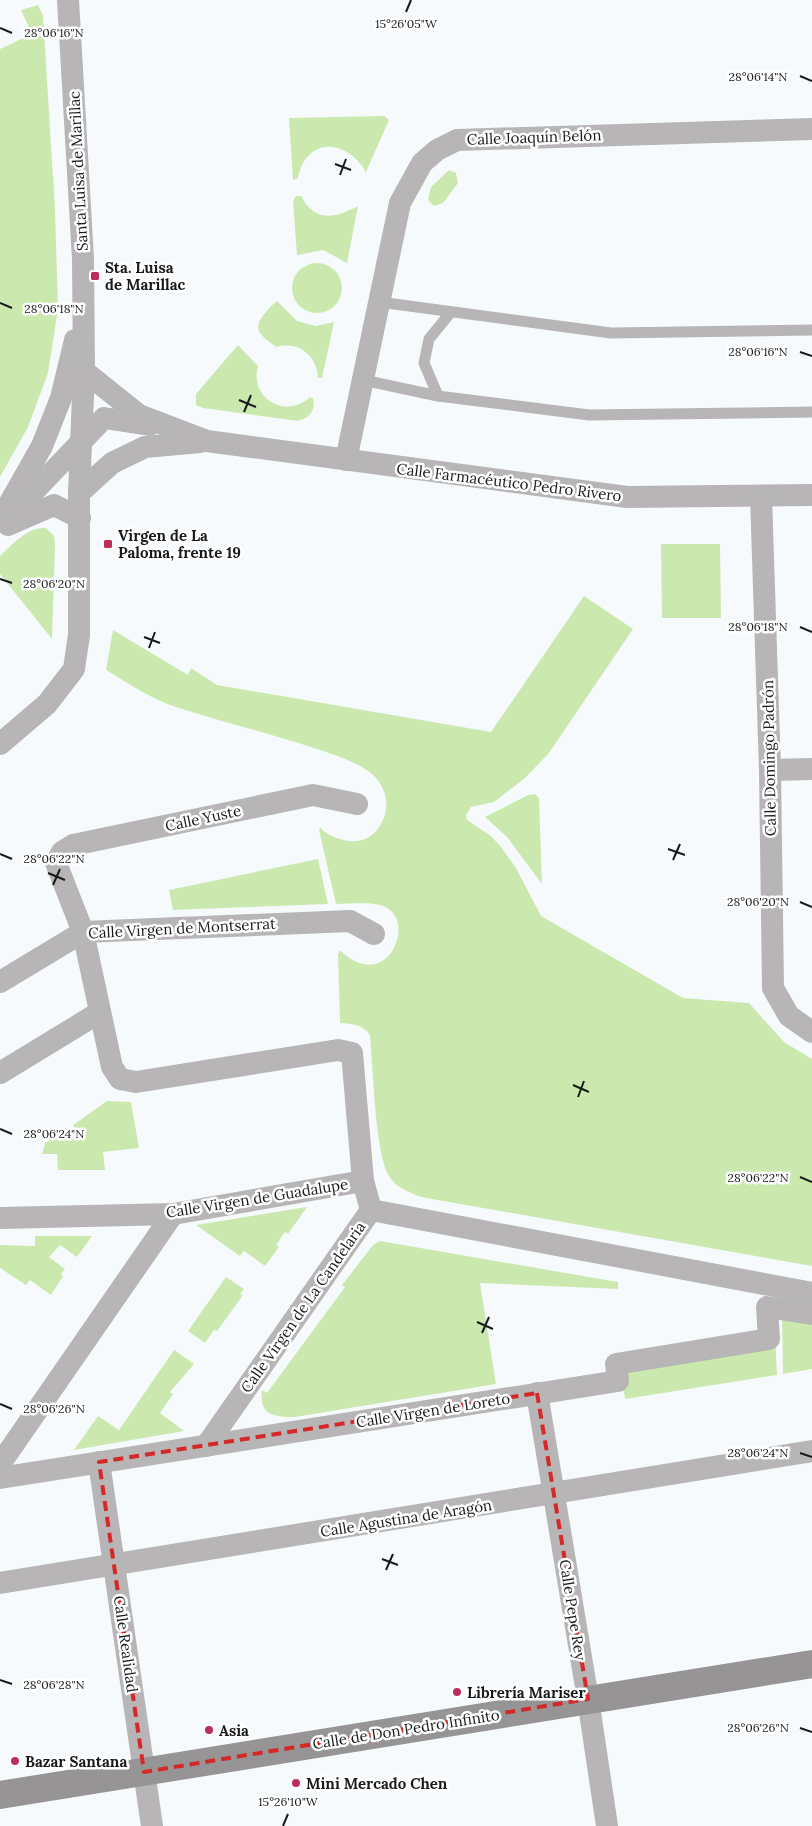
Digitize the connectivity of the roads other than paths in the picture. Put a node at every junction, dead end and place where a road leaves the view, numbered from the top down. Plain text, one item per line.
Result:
1 (68, 0) edge
2 (812, 129) edge
3 (379, 302) junction
4 (451, 312) junction
5 (82, 313) junction
6 (812, 330) edge
7 (84, 371) junction
8 (363, 380) junction
9 (438, 396) junction
10 (812, 412) edge
11 (171, 429) junction
12 (80, 441) junction
13 (207, 441) junction
14 (346, 460) junction
15 (79, 493) junction
16 (812, 495) edge
17 (761, 497) junction
18 (80, 518) junction
19 (0, 520) edge
20 (0, 527) edge
21 (0, 744) edge
22 (812, 769) edge
23 (770, 770) junction
24 (357, 804) dead end
25 (56, 863) joint
26 (83, 932) junction
27 (374, 934) dead end
28 (0, 982) edge
29 (100, 1012) junction
30 (812, 1032) edge
31 (0, 1073) edge
32 (363, 1182) junction
33 (370, 1210) junction
34 (173, 1214) junction
35 (0, 1218) edge
36 (812, 1293) edge
37 (812, 1314) edge
38 (537, 1394) junction
39 (206, 1446) junction
40 (812, 1451) edge
41 (99, 1462) junction
42 (0, 1464) edge
43 (0, 1478) edge
44 (554, 1494) junction
45 (116, 1565) junction
46 (0, 1583) edge
47 (812, 1664) edge
48 (588, 1699) junction
49 (144, 1772) junction
50 (0, 1795) edge
51 (152, 1826) edge
52 (606, 1826) edge

1 - 5 street, Santa Luisa de Marillac
2 - 3 street, Calle Joaquín Belón
3 - 4 lane
3 - 8 street, Calle Joaquín Belón
4 - 6 lane
4 - 9 lane
5 - 7 street, Santa Luisa de Marillac
5 - 19 street
7 - 11 street, Calle Farmacéutico Pedro Rivero
7 - 12 street, Santa Luisa de Marillac
8 - 9 lane
8 - 14 street, Calle Joaquín Belón
9 - 10 lane
11 - 12 street, Calle Farmacéutico Pedro Rivero
11 - 13 street, Calle Farmacéutico Pedro Rivero
12 - 15 street, Santa Luisa de Marillac
12 - 20 street
13 - 14 street, Calle Farmacéutico Pedro Rivero
13 - 15 street, Calle Farmacéutico Pedro Rivero
14 - 17 street, Calle Farmacéutico Pedro Rivero
15 - 18 street, Santa Luisa de Marillac
16 - 17 street, Calle Farmacéutico Pedro Rivero
17 - 23 street, Calle Domingo Padrón
18 - 20 street
18 - 21 street, Santa Luisa de Marillac
22 - 23 street
23 - 30 street, Calle Domingo Padrón
24 - 25 street, Calle Yuste
25 - 26 street, Calle Virgen de La Candelaria
26 - 27 street, Calle Virgen de Montserrat
26 - 28 street, Calle Virgen de Montserrat
26 - 29 street, Calle Virgen de La Candelaria
29 - 31 street
29 - 32 street, Calle Virgen de La Candelaria
32 - 33 street, Calle Virgen de La Candelaria
32 - 34 street, Calle Virgen de Guadalupe
33 - 36 street
33 - 39 street, Calle Virgen de La Candelaria
34 - 35 street, Calle Virgen de Guadalupe
34 - 42 street
37 - 38 street, Calle Virgen de Loreto
38 - 39 street, Calle Virgen de Loreto
38 - 44 street, Calle Pepe Rey
39 - 41 street, Calle Virgen de Loreto
40 - 44 street, Calle Agustina de Aragón
41 - 43 street, Calle Virgen de Loreto
41 - 45 street, Calle Realidad
44 - 45 street, Calle Agustina de Aragón
44 - 48 street, Calle Pepe Rey
45 - 46 street, Calle Agustina de Aragón
45 - 49 street, Calle Realidad
47 - 48 street, Calle de Don Pedro Infinito
48 - 49 street, Calle de Don Pedro Infinito
48 - 52 street, Calle Pepe Rey
49 - 50 street, Calle de Don Pedro Infinito
49 - 51 street, Calle Realidad

